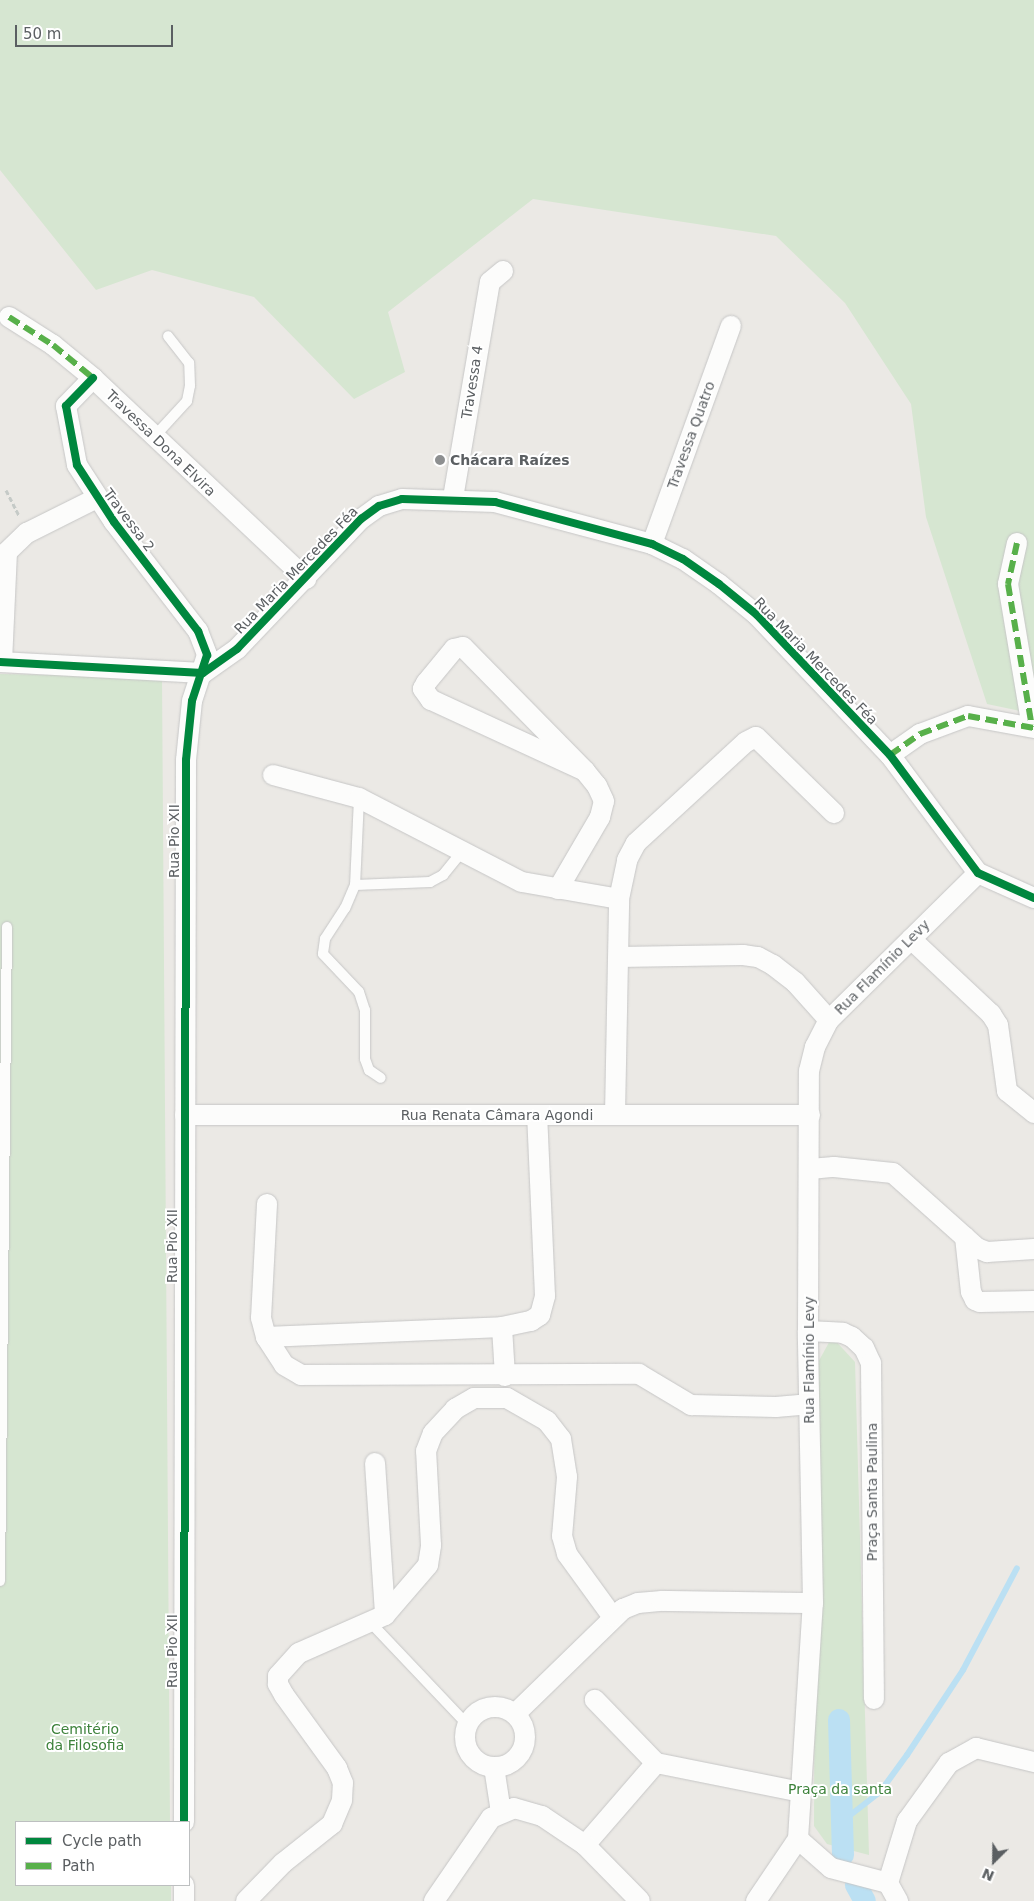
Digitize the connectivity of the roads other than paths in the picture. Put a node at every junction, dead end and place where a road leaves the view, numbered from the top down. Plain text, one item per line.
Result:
1 (503, 272) dead end
2 (10, 317) dead end
3 (731, 326) dead end
4 (168, 336) dead end
5 (94, 378) junction
6 (154, 437) junction
7 (97, 498) junction
8 (453, 498) junction
9 (1017, 543) dead end
10 (652, 544) junction
11 (306, 579) junction
12 (1, 662) edge
13 (203, 672) junction
14 (1033, 728) edge
15 (890, 755) junction
16 (585, 771) junction
17 (272, 775) dead end
18 (359, 798) junction
19 (834, 813) dead end
20 (461, 852) junction
21 (978, 873) junction
22 (355, 885) junction
23 (558, 889) junction
24 (1034, 898) edge
25 (619, 899) junction
26 (7, 927) dead end
27 (911, 939) junction
28 (619, 957) junction
29 (829, 1020) junction
30 (381, 1078) dead end
31 (1034, 1113) edge
32 (185, 1115) junction
33 (537, 1115) junction
34 (616, 1115) junction
35 (810, 1115) junction
36 (810, 1169) junction
37 (267, 1204) dead end
38 (965, 1238) junction
39 (1034, 1249) edge
40 (1034, 1301) edge
41 (502, 1327) junction
42 (808, 1331) junction
43 (266, 1337) junction
44 (505, 1376) junction
45 (808, 1404) junction
46 (375, 1463) dead end
47 (0, 1581) edge
48 (813, 1603) junction
49 (612, 1616) junction
50 (378, 1619) junction
51 (874, 1699) dead end
52 (595, 1700) dead end
53 (515, 1714) junction
54 (467, 1724) junction
55 (1034, 1762) edge
56 (656, 1763) junction
57 (494, 1767) junction
58 (800, 1792) junction
59 (501, 1812) junction
60 (184, 1821) edge
61 (798, 1839) junction
62 (585, 1845) junction
63 (888, 1883) junction
64 (184, 1886) edge
65 (184, 1901) edge
66 (246, 1901) edge
67 (434, 1901) edge
68 (640, 1901) edge
69 (756, 1901) edge
70 (898, 1901) edge

1 - 8 street, Travessa 4
2 - 5 street, Travessa Dona Elvira
3 - 10 street, Travessa Quatro
4 - 6 lane
5 - 6 street, Travessa Dona Elvira
5 - 7 street, Travessa 2
6 - 11 street, Travessa Dona Elvira
7 - 12 street
7 - 13 street, Travessa 2
8 - 10 street, Rua Maria Mercedes Féa
8 - 11 street, Rua Maria Mercedes Féa
9 - 14 street
10 - 15 street, Rua Maria Mercedes Féa
11 - 13 street, Rua Maria Mercedes Féa
12 - 13 street
13 - 32 street, Rua Pio XII
14 - 15 street
15 - 21 street, Rua Maria Mercedes Féa
16 - 16 street
16 - 23 street
17 - 18 street
18 - 20 street
18 - 22 lane
19 - 25 street
20 - 22 lane
20 - 23 street
21 - 24 street, Rua Maria Mercedes Féa
21 - 27 street, Rua Flamínio Levy
22 - 30 lane
23 - 25 street
25 - 28 street
26 - 47 lane
27 - 29 street, Rua Flamínio Levy
27 - 31 street
28 - 29 street
28 - 34 street
29 - 35 street, Rua Flamínio Levy
32 - 33 street, Rua Renata Câmara Agondi
32 - 60 street, Rua Pio XII
33 - 34 street, Rua Renata Câmara Agondi
33 - 41 street
34 - 35 street, Rua Renata Câmara Agondi
35 - 36 street, Rua Flamínio Levy
36 - 38 street
36 - 42 street, Rua Flamínio Levy
37 - 43 street
38 - 39 street
38 - 40 street
41 - 43 street
41 - 44 street
42 - 45 street, Rua Flamínio Levy
42 - 51 street, Praça Santa Paulina
43 - 44 street
44 - 45 street
45 - 48 street, Rua Flamínio Levy
46 - 50 street
48 - 49 street
48 - 58 street, Rua Flamínio Levy
49 - 50 street
49 - 53 street
50 - 54 lane
50 - 66 street
52 - 56 street
53 - 54 street
53 - 57 street
54 - 57 street
55 - 63 street
56 - 58 street
56 - 62 street
57 - 59 street
58 - 61 street, Rua Flamínio Levy
59 - 62 street
59 - 67 street
61 - 63 street
61 - 69 street
62 - 68 street
63 - 70 street
64 - 65 street

